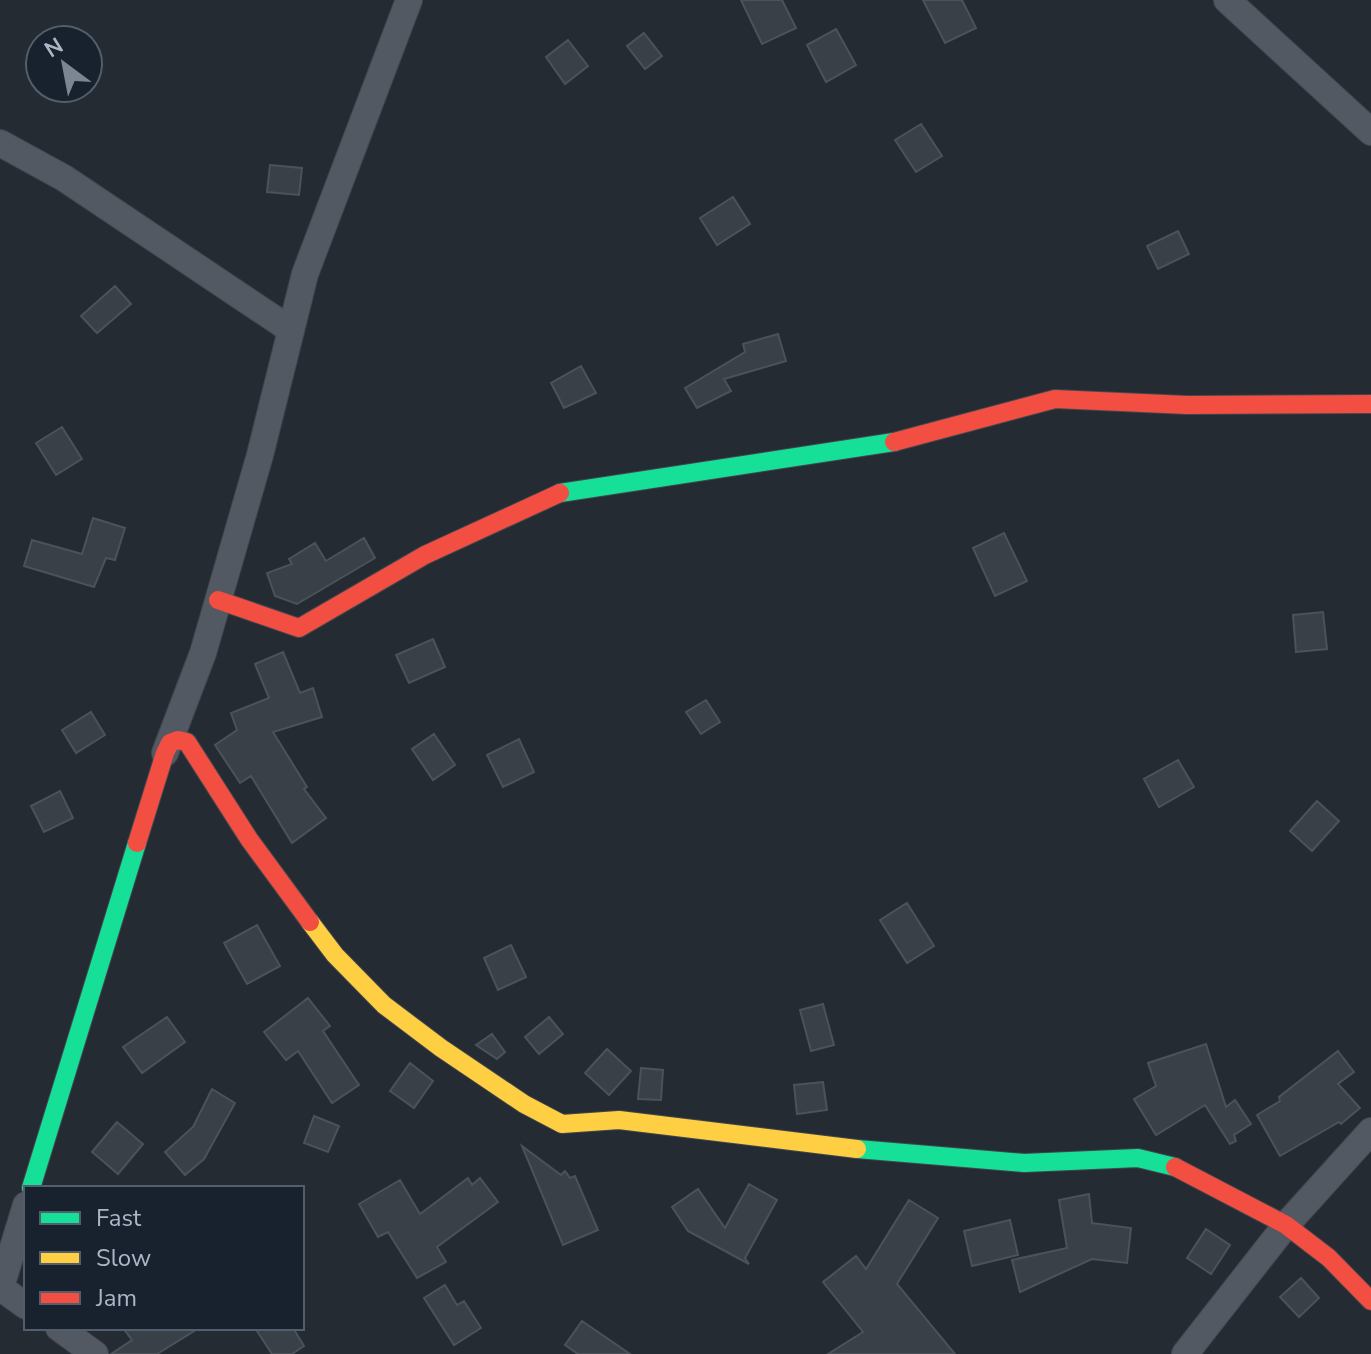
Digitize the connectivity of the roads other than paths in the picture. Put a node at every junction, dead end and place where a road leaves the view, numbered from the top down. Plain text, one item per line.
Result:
1 (409, 0) edge
2 (1227, 0) edge
3 (1371, 132) edge
4 (0, 143) edge
5 (291, 330) junction
6 (1371, 404) edge
7 (218, 600) junction
8 (165, 753) junction
9 (1371, 1131) edge
10 (32, 1186) edge
11 (24, 1211) edge
12 (1286, 1225) junction
13 (1, 1283) edge
14 (1371, 1301) edge
15 (24, 1304) edge
16 (62, 1330) edge
17 (95, 1354) edge
18 (1185, 1354) edge

1 - 5 street
2 - 3 street
4 - 5 street
5 - 7 street
6 - 7 street
7 - 8 street
8 - 10 street
8 - 12 street
9 - 12 street
11 - 13 street
12 - 14 street
12 - 18 street
13 - 15 street
16 - 17 street

